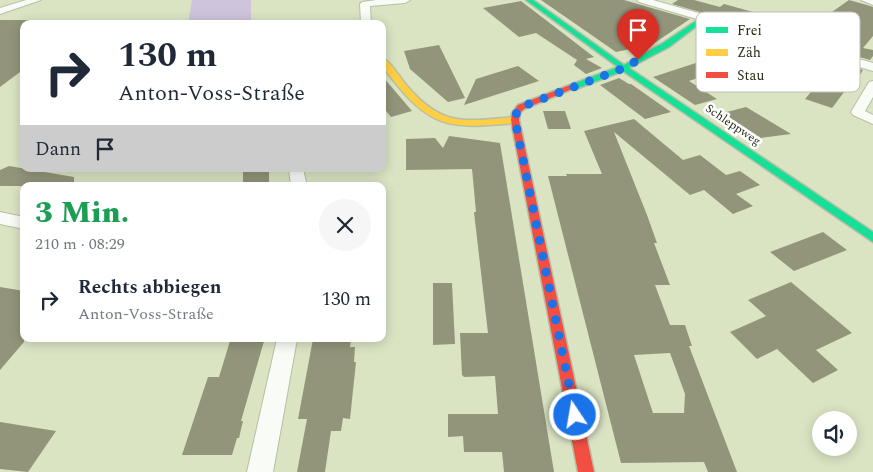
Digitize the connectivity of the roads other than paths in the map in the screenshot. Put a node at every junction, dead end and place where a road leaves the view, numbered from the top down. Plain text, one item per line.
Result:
1 (36, 0) edge
2 (405, 0) edge
3 (529, 0) edge
4 (642, 0) edge
5 (866, 0) edge
6 (873, 2) edge
7 (0, 11) edge
8 (696, 16) edge
9 (366, 20) edge
10 (696, 24) edge
11 (860, 63) edge
12 (386, 65) edge
13 (873, 67) edge
14 (624, 68) junction
15 (873, 85) edge
16 (515, 120) junction
17 (873, 120) edge
18 (0, 218) edge
19 (20, 222) edge
20 (873, 238) edge
21 (286, 342) edge
22 (260, 472) edge
23 (586, 472) edge

1 - 7 street
2 - 9 street
3 - 14 street, Schleppweg
4 - 8 street
5 - 6 street
10 - 14 street
11 - 13 street
12 - 16 street
14 - 16 street
14 - 20 street, Schleppweg
15 - 17 street
16 - 23 street
18 - 19 street
21 - 22 street

